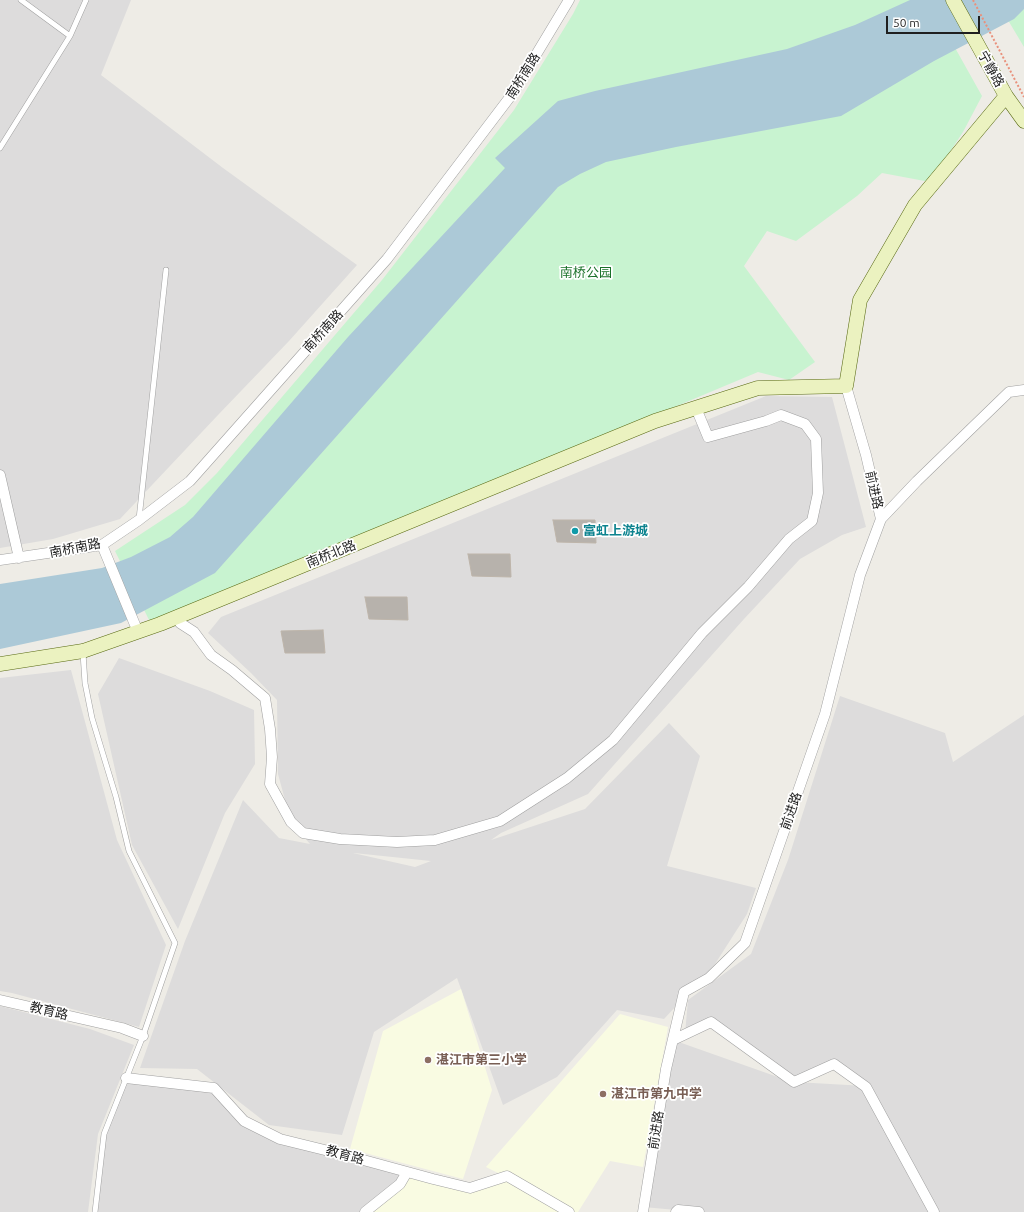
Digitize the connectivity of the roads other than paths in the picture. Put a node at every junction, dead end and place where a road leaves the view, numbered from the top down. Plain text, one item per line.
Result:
1 (21, 0) edge
2 (86, 0) edge
3 (569, 0) edge
4 (953, 0) edge
5 (70, 36) junction
6 (1006, 96) junction
7 (1024, 121) edge
8 (0, 148) edge
9 (166, 270) dead end
10 (846, 386) junction
11 (1024, 390) edge
12 (696, 408) junction
13 (0, 475) edge
14 (881, 519) junction
15 (139, 520) junction
16 (102, 545) junction
17 (19, 558) junction
18 (0, 560) edge
19 (180, 623) joint
20 (160, 624) junction
21 (138, 632) junction
22 (83, 651) junction
23 (0, 664) edge
24 (0, 1000) edge
25 (143, 1036) junction
26 (673, 1040) junction
27 (126, 1078) junction
28 (407, 1172) junction
29 (95, 1212) edge
30 (365, 1212) edge
31 (569, 1212) edge
32 (642, 1212) edge
33 (676, 1212) edge
34 (699, 1212) edge
35 (934, 1212) edge

1 - 5 lane
2 - 5 lane
3 - 15 street, 南桥南路
4 - 6 street, 宁静路
5 - 8 lane
6 - 7 street, 宁静路
6 - 10 street
9 - 15 lane
10 - 12 street, 南桥北路
10 - 14 street, 前进路
11 - 14 street
12 - 19 street
12 - 20 street, 南桥北路
13 - 17 street
14 - 26 street, 前进路
15 - 16 street, 南桥南路
16 - 17 street, 南桥南路
16 - 21 street
17 - 18 street, 南桥南路
19 - 20 lane
20 - 21 street, 南桥北路
21 - 22 street, 南桥北路
22 - 23 street, 南桥北路
22 - 25 lane
24 - 25 street, 教育路
25 - 27 lane
26 - 32 street, 前进路
26 - 35 street
27 - 28 street, 教育路
27 - 29 lane
28 - 30 street
28 - 31 street, 教育路
33 - 34 street

